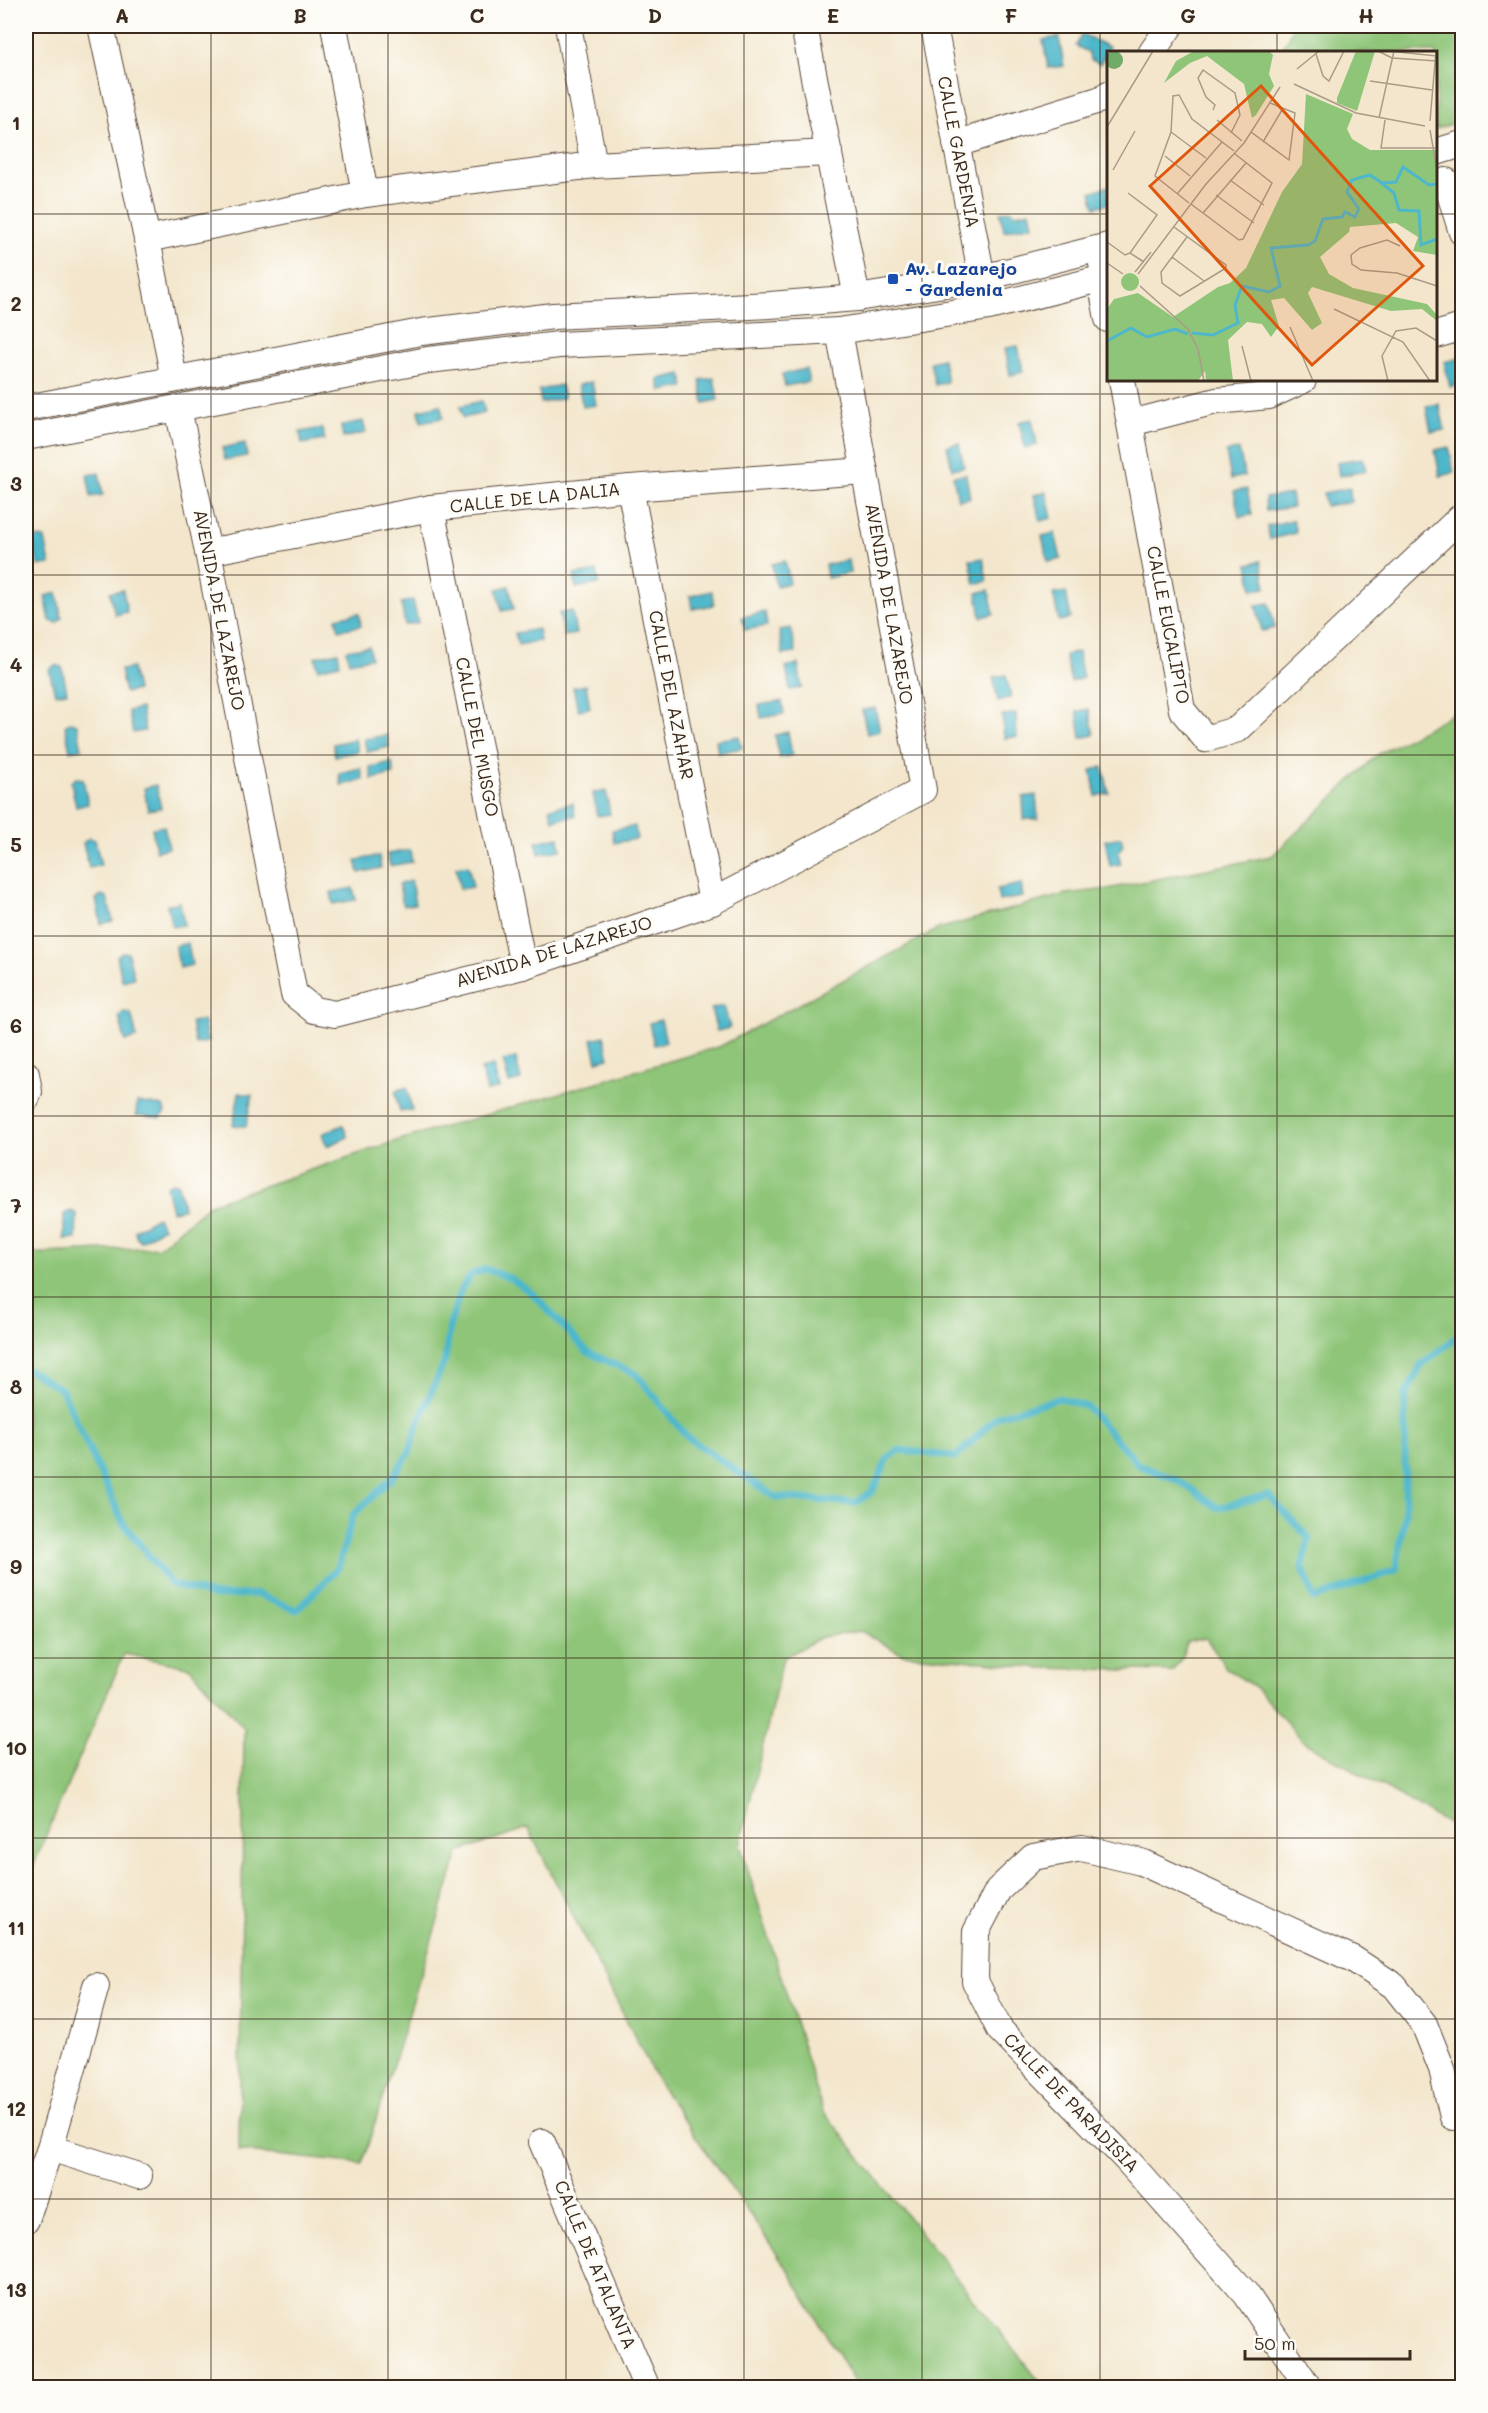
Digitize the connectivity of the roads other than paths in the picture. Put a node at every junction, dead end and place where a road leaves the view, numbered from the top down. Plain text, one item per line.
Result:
1 (102, 26) edge
2 (334, 26) edge
3 (568, 26) edge
4 (804, 26) edge
5 (934, 26) edge
6 (1170, 26) edge
7 (1153, 51) edge
8 (1107, 95) edge
9 (956, 144) junction
10 (1462, 144) edge
11 (1437, 152) edge
12 (829, 153) junction
13 (594, 165) junction
14 (1448, 180) edge
15 (365, 194) junction
16 (1462, 232) edge
17 (147, 239) junction
18 (1103, 247) edge
19 (1107, 277) edge
20 (982, 278) junction
21 (857, 298) junction
22 (1107, 314) edge
23 (1462, 327) edge
24 (838, 331) junction
25 (1437, 335) edge
26 (174, 380) junction
27 (1122, 381) edge
28 (1301, 381) edge
29 (26, 408) edge
30 (178, 408) junction
31 (1131, 423) junction
32 (26, 437) edge
33 (865, 471) junction
34 (630, 488) junction
35 (431, 508) junction
36 (1462, 516) edge
37 (208, 552) junction
38 (712, 902) junction
39 (523, 966) junction
40 (26, 1074) edge
41 (26, 1099) edge
42 (96, 1986) dead end
43 (1453, 2117) dead end
44 (543, 2142) dead end
45 (50, 2148) junction
46 (139, 2176) dead end
47 (26, 2220) edge
48 (647, 2388) edge
49 (1309, 2388) edge

1 - 17 street
2 - 15 street
3 - 13 street
4 - 12 street
5 - 9 street, CALLE GARDENIA
6 - 7 street
8 - 9 street
9 - 20 street, CALLE GARDENIA
10 - 11 street
12 - 13 street
12 - 21 street
13 - 15 street
14 - 16 street
15 - 17 street
17 - 26 street
18 - 19 street
18 - 20 street
19 - 22 street
19 - 24 street
20 - 21 street
21 - 26 street
23 - 25 street
24 - 30 street
24 - 33 street, AVENIDA DE LAZAREJO
26 - 29 street
27 - 31 street, CALLE EUCALIPTO
28 - 31 street
30 - 32 street
30 - 37 street, AVENIDA DE LAZAREJO
31 - 36 street, CALLE EUCALIPTO
33 - 34 street, CALLE DE LA DALIA
33 - 38 street, AVENIDA DE LAZAREJO
34 - 35 street, CALLE DE LA DALIA
34 - 38 street, CALLE DEL AZAHAR
35 - 37 street, CALLE DE LA DALIA
35 - 39 street, CALLE DEL MUSGO
37 - 39 street, AVENIDA DE LAZAREJO
38 - 39 street, AVENIDA DE LAZAREJO
40 - 41 street
42 - 45 street
43 - 49 street, CALLE DE PARADISIA
44 - 48 street, CALLE DE ATALANTA
45 - 46 street
45 - 47 street

